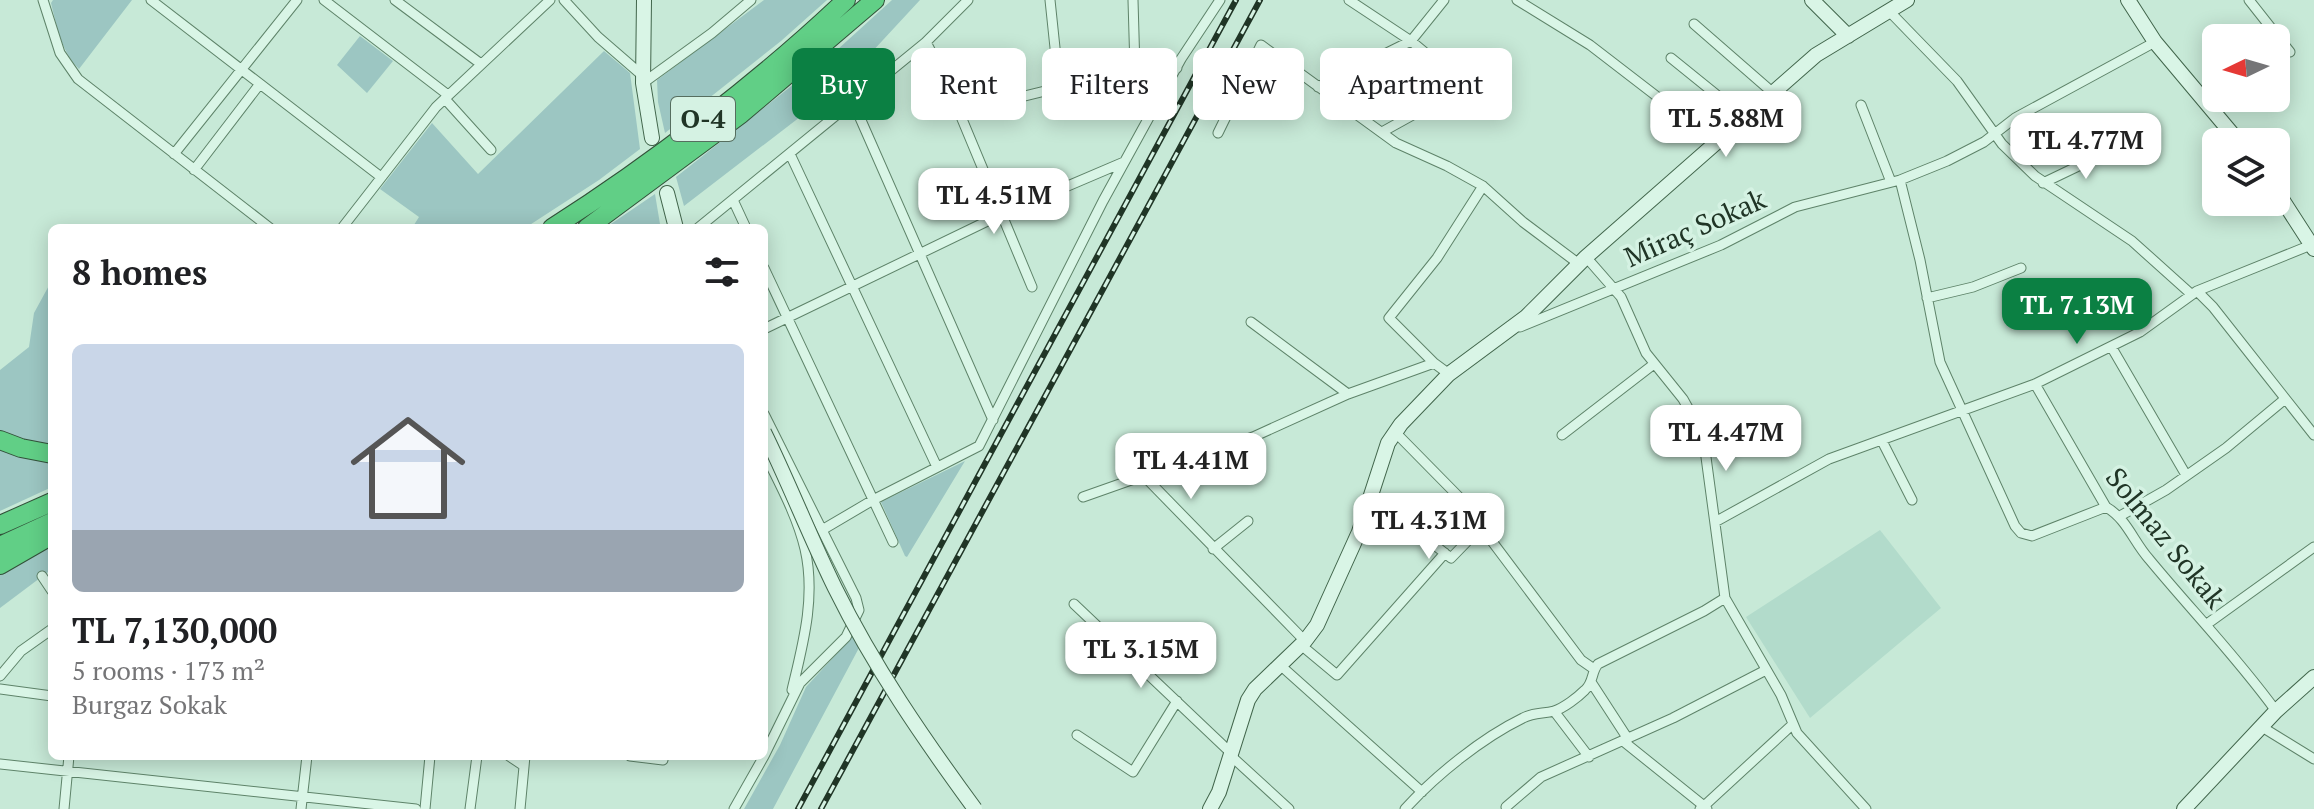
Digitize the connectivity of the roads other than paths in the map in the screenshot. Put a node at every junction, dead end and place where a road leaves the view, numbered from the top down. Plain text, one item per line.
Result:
1 (43, 0) edge
2 (297, 0) edge
3 (324, 0) edge
4 (395, 0) edge
5 (550, 0) edge
6 (564, 0) edge
7 (644, 0) edge
8 (751, 0) edge
9 (846, 0) edge
10 (875, 0) edge
11 (968, 0) edge
12 (1050, 0) edge
13 (1133, 0) edge
14 (1220, 0) edge
15 (1349, 0) edge
16 (1444, 0) edge
17 (1517, 0) edge
18 (1812, 0) edge
19 (1907, 0) edge
20 (2128, 0) edge
21 (2249, 0) edge
22 (154, 1) edge
23 (1889, 11) junction
24 (1694, 24) dead end
25 (2268, 24) edge
26 (1848, 36) junction
27 (1411, 41) junction
28 (926, 42) junction
29 (2155, 42) junction
30 (929, 48) edge
31 (1055, 48) edge
32 (1134, 48) edge
33 (1671, 58) dead end
34 (481, 64) junction
35 (895, 67) edge
36 (1177, 68) edge
37 (240, 70) junction
38 (643, 79) junction
39 (259, 85) junction
40 (1318, 87) junction
41 (1772, 92) junction
42 (446, 97) junction
43 (1861, 105) dead end
44 (1744, 117) junction
45 (831, 120) edge
46 (861, 120) edge
47 (962, 120) edge
48 (1148, 120) edge
49 (2227, 128) edge
50 (1382, 132) junction
51 (1218, 133) dead end
52 (1995, 133) junction
53 (652, 138) dead end
54 (1716, 142) junction
55 (2114, 149) dead end
56 (491, 150) dead end
57 (174, 154) junction
58 (790, 154) junction
59 (1125, 161) junction
60 (194, 170) junction
61 (381, 177) junction
62 (1896, 181) junction
63 (2043, 183) junction
64 (1483, 186) junction
65 (667, 193) dead end
66 (733, 200) junction
67 (2290, 206) edge
68 (1002, 214) junction
69 (265, 224) edge
70 (345, 224) edge
71 (558, 224) edge
72 (592, 224) edge
73 (675, 224) edge
74 (703, 224) edge
75 (744, 224) edge
76 (2309, 227) edge
77 (2312, 247) edge
78 (919, 254) junction
79 (1583, 260) junction
80 (2021, 268) dead end
81 (768, 277) edge
82 (852, 287) junction
83 (1032, 287) dead end
84 (1615, 288) junction
85 (2194, 293) junction
86 (1927, 298) junction
87 (787, 317) junction
88 (1251, 322) dead end
89 (768, 327) edge
90 (1509, 331) junction
91 (2112, 348) junction
92 (1434, 363) junction
93 (1654, 364) junction
94 (1449, 374) junction
95 (2035, 384) junction
96 (1348, 394) junction
97 (2285, 399) junction
98 (1961, 410) junction
99 (993, 420) junction
100 (768, 422) edge
101 (1395, 432) junction
102 (1562, 435) dead end
103 (2314, 435) edge
104 (0, 440) edge
105 (768, 441) edge
106 (1882, 441) junction
107 (48, 453) edge
108 (768, 461) edge
109 (937, 467) junction
110 (2186, 475) junction
111 (1144, 476) junction
112 (1372, 496) junction
113 (1083, 497) dead end
114 (873, 500) junction
115 (1912, 500) dead end
116 (48, 504) edge
117 (2106, 507) junction
118 (2120, 516) junction
119 (1248, 521) dead end
120 (1715, 522) junction
121 (48, 524) edge
122 (0, 525) edge
123 (1482, 526) junction
124 (822, 530) junction
125 (48, 537) edge
126 (893, 542) dead end
127 (0, 546) edge
128 (2314, 547) edge
129 (1213, 549) junction
130 (1445, 553) junction
131 (0, 565) edge
132 (42, 576) dead end
133 (48, 585) edge
134 (1725, 598) junction
135 (1074, 604) dead end
136 (2207, 624) junction
137 (48, 632) edge
138 (1303, 643) junction
139 (1280, 665) junction
140 (1594, 669) junction
141 (1766, 670) junction
142 (0, 676) edge
143 (2314, 677) edge
144 (1591, 682) junction
145 (0, 689) edge
146 (48, 695) edge
147 (1177, 701) junction
148 (788, 705) junction
149 (1554, 711) junction
150 (2276, 711) junction
151 (1792, 725) junction
152 (2262, 727) junction
153 (1077, 735) dead end
154 (1625, 740) junction
155 (768, 748) edge
156 (1230, 754) junction
157 (1589, 757) junction
158 (2314, 759) edge
159 (68, 760) edge
160 (307, 760) edge
161 (430, 760) edge
162 (476, 760) edge
163 (762, 760) edge
164 (524, 761) edge
165 (0, 764) edge
166 (67, 772) junction
167 (1422, 792) junction
168 (303, 798) junction
169 (1506, 807) dead end
170 (1704, 808) edge
171 (64, 809) edge
172 (301, 809) edge
173 (416, 809) edge
174 (425, 809) edge
175 (470, 809) edge
176 (520, 809) edge
177 (734, 809) edge
178 (975, 809) edge
179 (1210, 809) edge
180 (1289, 809) edge
181 (1405, 809) edge
182 (1866, 809) edge
183 (2184, 809) edge

1 - 57 street
2 - 37 street
3 - 42 street
4 - 34 street
5 - 34 street
6 - 38 street
7 - 38 street
8 - 38 street
9 - 71 highway, O-4
10 - 72 highway, O-4
11 - 28 street
12 - 31 street
13 - 32 street
14 - 36 street
15 - 27 street
16 - 27 street
17 - 54 street
18 - 26 street
19 - 23 street
20 - 29 street
21 - 25 street
22 - 37 street
23 - 26 street
23 - 52 street
24 - 41 street
26 - 41 street
27 - 40 street
27 - 50 street
28 - 30 street
28 - 35 street
29 - 49 street
29 - 52 street, Miraç Sokak
33 - 44 street
34 - 42 street
37 - 39 street
37 - 57 street
38 - 53 street
39 - 60 street
39 - 61 street
40 - 50 street
40 - 51 street
41 - 44 street
42 - 56 street
42 - 61 street
43 - 62 street
44 - 54 street
45 - 58 street
46 - 78 street
47 - 68 street
48 - 59 street
50 - 64 street
52 - 62 street, Miraç Sokak
52 - 63 street
54 - 79 street
55 - 63 street
57 - 60 street
58 - 66 street
58 - 82 street
59 - 68 street
59 - 99 street
60 - 69 street
61 - 70 street
62 - 84 street, Miraç Sokak
62 - 86 street
63 - 85 street
64 - 79 street
64 - 92 street
65 - 73 street
66 - 74 street
66 - 75 street
67 - 76 street
68 - 78 street
68 - 83 street
76 - 77 street
77 - 85 street
78 - 82 street
78 - 99 street
79 - 84 street
79 - 90 street
80 - 86 street
81 - 87 street
82 - 87 street
82 - 109 street
84 - 90 street, Miraç Sokak
84 - 93 street
85 - 91 street
85 - 97 street
86 - 98 street
87 - 89 street
87 - 114 street
88 - 96 street
90 - 94 street
91 - 95 street
91 - 110 street
92 - 94 street
92 - 96 street
93 - 102 street
93 - 120 street
94 - 101 street
95 - 98 street
95 - 117 street, Solmaz Sokak
96 - 111 street
97 - 103 street
97 - 110 street
98 - 106 street
98 - 117 street
99 - 109 street
100 - 124 street
101 - 112 street
101 - 123 street
104 - 107 highway
105 - 178 street, bridge
106 - 115 street
106 - 120 street
108 - 148 street
109 - 114 street
110 - 118 street
111 - 113 street
111 - 129 street
112 - 130 street
112 - 138 street
114 - 124 street
114 - 126 street
116 - 122 highway
117 - 118 street, Solmaz Sokak
118 - 136 street, Solmaz Sokak
119 - 129 street
120 - 134 street
121 - 127 highway
123 - 130 street
123 - 140 street
124 - 148 street
125 - 131 highway
128 - 136 street
129 - 138 street
130 - 138 street
132 - 133 street
134 - 140 street
134 - 141 street
135 - 147 street
136 - 150 street, Solmaz Sokak
137 - 142 street
138 - 139 street
139 - 156 street
139 - 167 street
140 - 144 street
141 - 151 street
141 - 154 street
143 - 150 street
144 - 149 street
144 - 154 street
145 - 146 street
147 - 153 street
147 - 156 street
148 - 155 street
149 - 157 street
149 - 167 street
150 - 152 street
151 - 170 street
151 - 182 street
152 - 158 street
152 - 183 street
154 - 157 street
154 - 170 street
156 - 179 street
156 - 180 street
157 - 169 street
159 - 166 street
160 - 168 street
161 - 174 street
162 - 175 street
163 - 177 street
164 - 176 street
165 - 166 street
166 - 168 street
166 - 171 street
167 - 181 street
168 - 172 street
168 - 173 street

